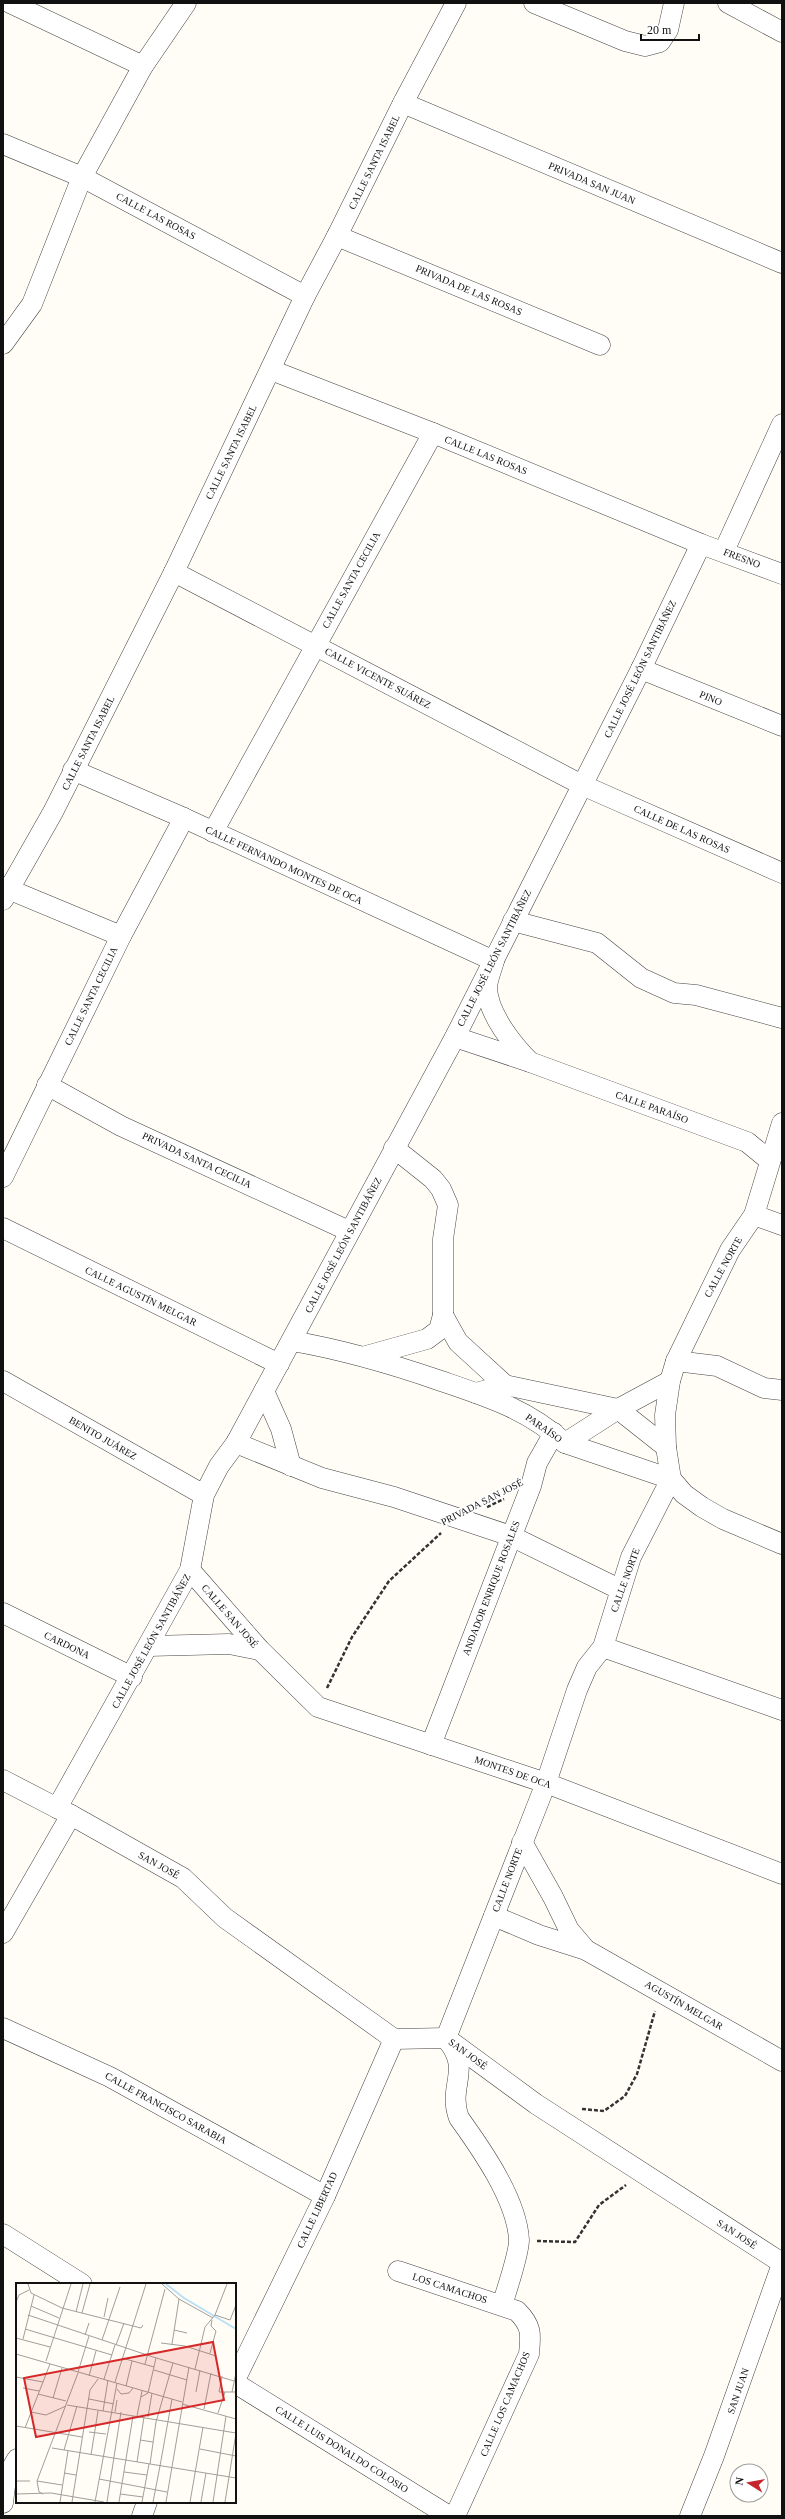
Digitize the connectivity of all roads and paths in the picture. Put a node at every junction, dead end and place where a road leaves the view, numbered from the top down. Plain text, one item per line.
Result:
1 (10, 3) edge
2 (186, 3) edge
3 (456, 3) edge
4 (534, 3) edge
5 (674, 3) edge
6 (728, 3) edge
7 (782, 32) edge
8 (143, 66) junction
9 (403, 102) junction
10 (3, 144) edge
11 (82, 177) junction
12 (337, 236) junction
13 (782, 263) edge
14 (305, 296) junction
15 (3, 344) edge
16 (600, 345) dead end
17 (271, 370) junction
18 (782, 424) edge
19 (433, 433) junction
20 (701, 544) junction
21 (724, 551) junction
22 (174, 572) junction
23 (782, 574) edge
24 (315, 645) junction
25 (641, 669) junction
26 (782, 726) edge
27 (74, 770) junction
28 (582, 785) junction
29 (184, 818) junction
30 (213, 832) junction
31 (782, 873) edge
32 (5, 892) edge
33 (513, 921) junction
34 (121, 936) junction
35 (494, 961) junction
36 (782, 1018) edge
37 (455, 1037) junction
38 (530, 1062) junction
39 (47, 1085) junction
40 (782, 1123) edge
41 (394, 1148) junction
42 (769, 1160) junction
43 (3, 1177) edge
44 (754, 1215) junction
45 (782, 1225) edge
46 (3, 1228) edge
47 (349, 1232) junction
48 (443, 1315) junction
49 (292, 1341) junction
50 (366, 1356) junction
51 (676, 1361) junction
52 (279, 1364) junction
53 (3, 1381) edge
54 (670, 1381) junction
55 (505, 1385) junction
56 (782, 1390) edge
57 (264, 1391) junction
58 (476, 1393) junction
59 (618, 1409) junction
60 (559, 1438) junction
61 (236, 1443) junction
62 (666, 1448) junction
63 (291, 1466) junction
64 (671, 1479) junction
65 (531, 1486) junction
66 (204, 1495) junction
67 (460, 1520) junction
68 (511, 1536) junction
69 (782, 1544) edge
70 (190, 1570) junction
71 (619, 1589) junction
72 (3, 1613) edge
73 (149, 1646) junction
74 (603, 1647) junction
75 (260, 1650) junction
76 (132, 1677) junction
77 (318, 1707) junction
78 (782, 1710) edge
79 (431, 1745) junction
80 (3, 1780) edge
81 (546, 1783) junction
82 (64, 1812) junction
83 (522, 1842) junction
84 (782, 1874) edge
85 (494, 1916) junction
86 (3, 1933) edge
87 (586, 1950) junction
88 (661, 1992) junction
89 (3, 2028) edge
90 (446, 2038) junction
91 (394, 2039) junction
92 (782, 2060) edge
93 (574, 2108) dead end
94 (643, 2172) junction
95 (325, 2196) junction
96 (3, 2234) edge
97 (519, 2241) junction
98 (782, 2263) edge
99 (398, 2271) dead end
100 (80, 2283) edge
101 (502, 2305) junction
102 (236, 2378) edge
103 (236, 2384) edge
104 (16, 2461) edge
105 (3, 2503) edge
106 (147, 2503) edge
107 (142, 2516) edge
108 (449, 2516) edge
109 (455, 2516) edge
110 (690, 2516) edge

1 - 8 street
2 - 8 street
3 - 9 street, CALLE SANTA ISABEL
4 - 5 street
6 - 7 street
8 - 11 street
9 - 12 street, CALLE SANTA ISABEL
9 - 13 street, PRIVADA SAN JUAN
10 - 11 street, CALLE LAS ROSAS
11 - 14 street, CALLE LAS ROSAS
11 - 15 street
12 - 14 street, CALLE SANTA ISABEL
12 - 16 street, PRIVADA DE LAS ROSAS
14 - 17 street, CALLE SANTA ISABEL
17 - 19 street, CALLE LAS ROSAS
17 - 22 street, CALLE SANTA ISABEL
18 - 21 street
19 - 20 street, CALLE LAS ROSAS
19 - 24 street, CALLE SANTA CECILIA
20 - 21 street, FRESNO
20 - 25 street, CALLE JOSÉ LEÓN SANTIBÁÑEZ
21 - 23 street, FRESNO
22 - 24 street, CALLE VICENTE SUÁREZ
22 - 27 street, CALLE SANTA ISABEL
24 - 28 street, CALLE VICENTE SUÁREZ
24 - 30 street, CALLE SANTA CECILIA
25 - 26 street, PINO
25 - 28 street, CALLE JOSÉ LEÓN SANTIBÁÑEZ
27 - 29 street, CALLE FERNANDO MONTES DE OCA
27 - 32 street, CALLE SANTA ISABEL
28 - 31 street, CALLE DE LAS ROSAS
28 - 33 street, CALLE JOSÉ LEÓN SANTIBÁÑEZ
29 - 30 street, CALLE FERNANDO MONTES DE OCA
29 - 34 street, CALLE SANTA CECILIA
30 - 35 street, CALLE FERNANDO MONTES DE OCA
32 - 34 street
33 - 35 street, CALLE JOSÉ LEÓN SANTIBÁÑEZ
33 - 36 street
34 - 39 street, CALLE SANTA CECILIA
35 - 37 street, CALLE JOSÉ LEÓN SANTIBÁÑEZ
35 - 38 street, CALLE PARAÍSO
37 - 38 street, CALLE PARAÍSO
37 - 41 street, CALLE JOSÉ LEÓN SANTIBÁÑEZ
38 - 42 street, CALLE PARAÍSO
39 - 43 street, CALLE SANTA CECILIA
39 - 47 street, PRIVADA SANTA CECILIA
40 - 42 street, CALLE NORTE
41 - 47 street, CALLE JOSÉ LEÓN SANTIBÁÑEZ
41 - 48 street
42 - 44 street, CALLE NORTE
44 - 45 street
44 - 51 street, CALLE NORTE
46 - 52 street, CALLE AGUSTÍN MELGAR
47 - 49 street, CALLE JOSÉ LEÓN SANTIBÁÑEZ
48 - 50 street
48 - 55 street
49 - 50 street, PARAÍSO
49 - 52 street, CALLE JOSÉ LEÓN SANTIBÁÑEZ
50 - 58 street, PARAÍSO
51 - 54 street, CALLE NORTE
51 - 56 street
52 - 57 street, CALLE JOSÉ LEÓN SANTIBÁÑEZ
53 - 66 street, BENITO JUÁREZ
54 - 59 street
54 - 62 street, CALLE NORTE
55 - 58 street
55 - 59 street
57 - 61 street, CALLE JOSÉ LEÓN SANTIBÁÑEZ
57 - 63 street
58 - 60 street, PARAÍSO
59 - 60 street
59 - 62 street
60 - 64 street, PARAÍSO
60 - 65 street, ANDADOR ENRIQUE ROSALES
61 - 63 street
61 - 66 street, CALLE JOSÉ LEÓN SANTIBÁÑEZ
62 - 64 street, CALLE NORTE
63 - 67 street
64 - 69 street
64 - 71 street, CALLE NORTE
65 - 67 path, PRIVADA SAN JOSÉ
65 - 68 street, ANDADOR ENRIQUE ROSALES
66 - 70 street, CALLE JOSÉ LEÓN SANTIBÁÑEZ
67 - 68 street
67 - 77 path, PRIVADA SAN JOSÉ
68 - 71 street
68 - 79 street, ANDADOR ENRIQUE ROSALES
70 - 73 street, CALLE JOSÉ LEÓN SANTIBÁÑEZ
70 - 75 street, CALLE SAN JOSÉ
71 - 74 street, CALLE NORTE
72 - 76 street, CARDONA
73 - 75 street, CALLE SAN JOSÉ
73 - 76 street, CALLE JOSÉ LEÓN SANTIBÁÑEZ
74 - 78 street
74 - 81 street, CALLE NORTE
75 - 77 street, MONTES DE OCA
76 - 82 street, CALLE JOSÉ LEÓN SANTIBÁÑEZ
77 - 79 street, MONTES DE OCA
79 - 81 street, MONTES DE OCA
80 - 82 street, SAN JOSÉ
81 - 83 street, CALLE NORTE
81 - 84 street, MONTES DE OCA
82 - 86 street, CALLE JOSÉ LEÓN SANTIBÁÑEZ
82 - 91 street, SAN JOSÉ
83 - 85 street, CALLE NORTE
83 - 87 street, AGUSTÍN MELGAR
85 - 87 street, AGUSTÍN MELGAR
85 - 90 street, CALLE NORTE
87 - 88 street, AGUSTÍN MELGAR
88 - 92 street, AGUSTÍN MELGAR
88 - 93 path
89 - 95 street, CALLE FRANCISCO SARABIA
90 - 91 street, SAN JOSÉ
90 - 94 street, SAN JOSÉ
90 - 97 street
91 - 95 street, CALLE LIBERTAD
94 - 97 path
94 - 98 street, SAN JOSÉ
95 - 102 street, CALLE LIBERTAD
96 - 100 street
97 - 101 street
98 - 110 street, SAN JUAN
99 - 101 street, LOS CAMACHOS
101 - 109 street, CALLE LOS CAMACHOS
103 - 108 street, CALLE LUIS DONALDO COLOSIO
104 - 105 street
106 - 107 street

